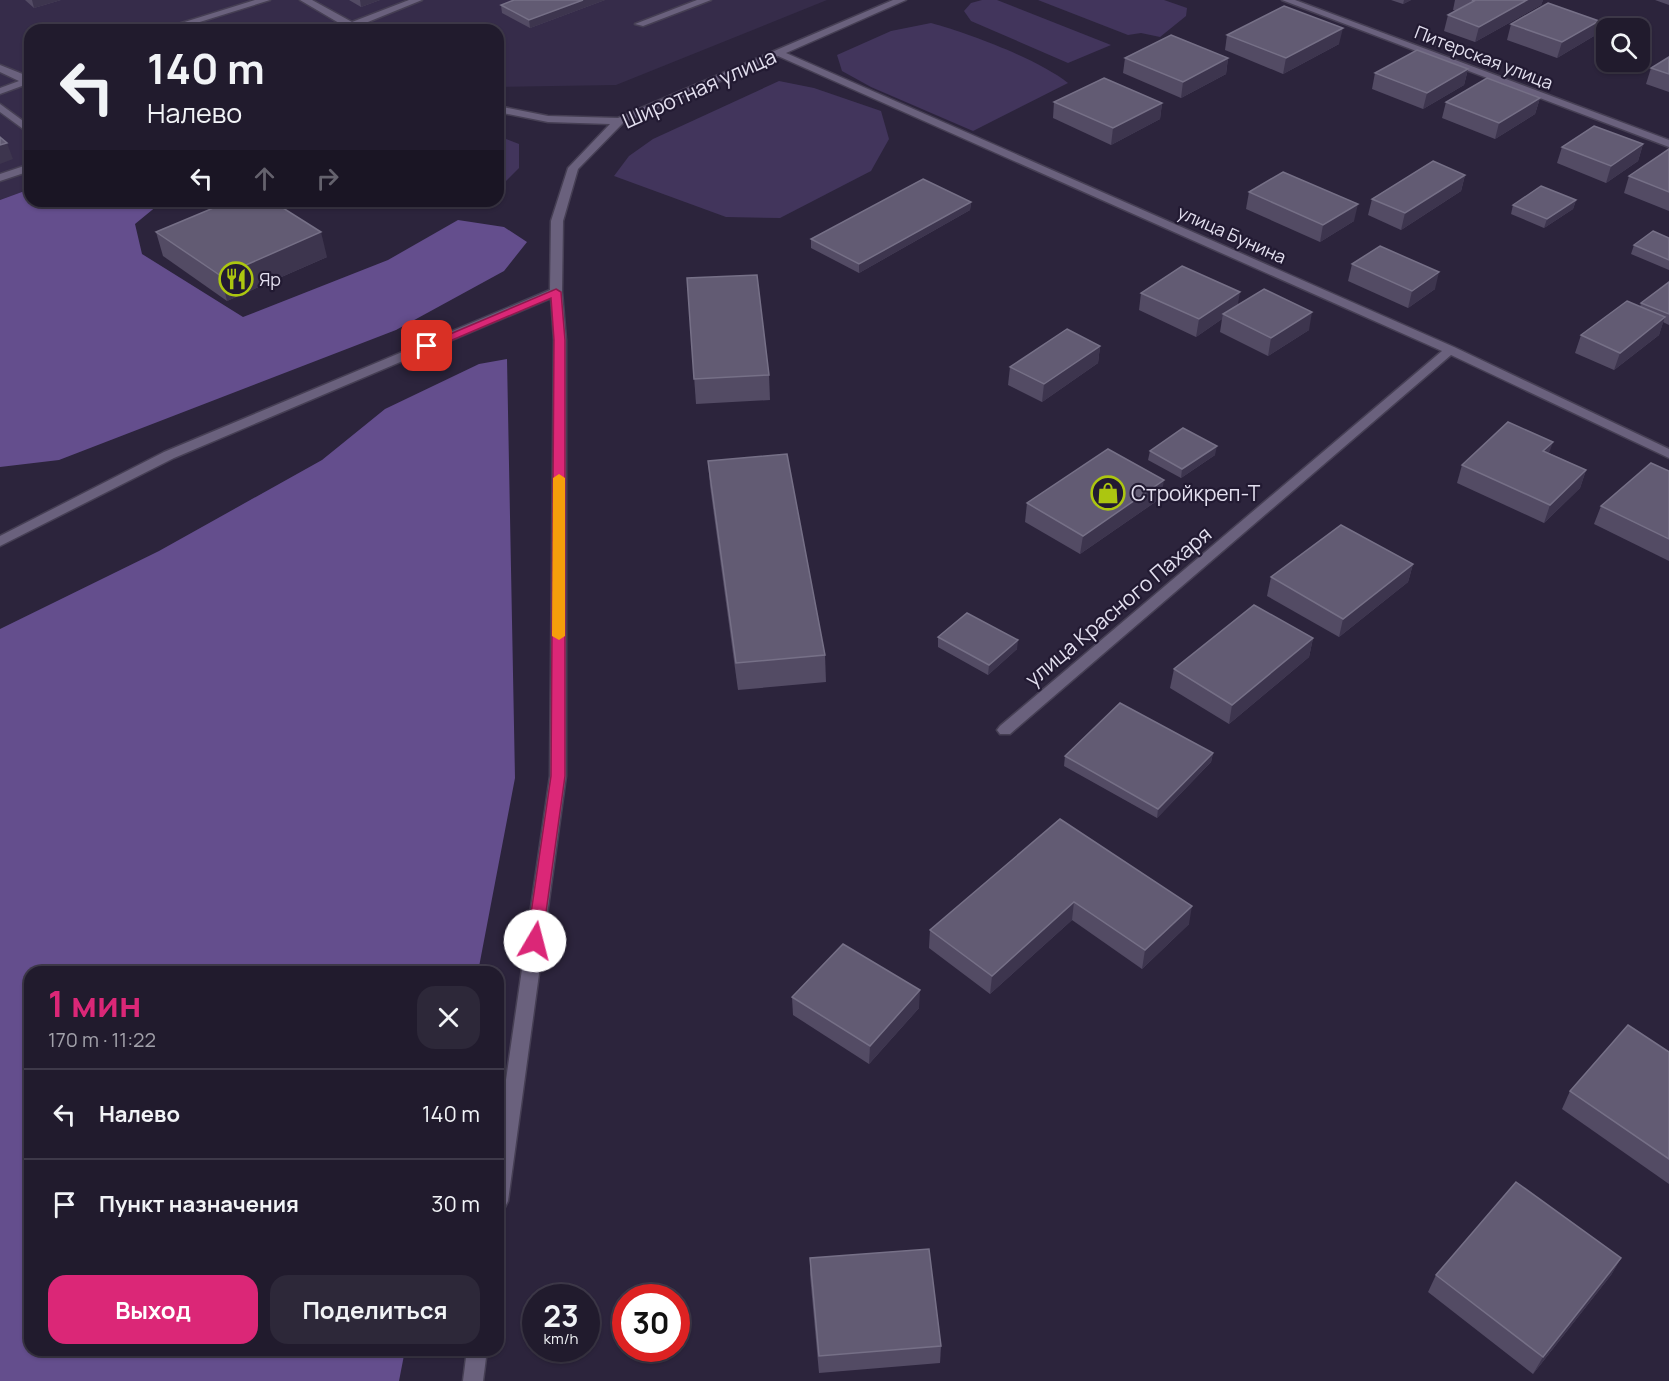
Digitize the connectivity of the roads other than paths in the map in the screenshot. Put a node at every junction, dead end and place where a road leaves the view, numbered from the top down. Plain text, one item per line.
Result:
1 (265, 0) edge
2 (305, 0) edge
3 (417, 0) edge
4 (706, 0) edge
5 (901, 0) edge
6 (1287, 0) edge
7 (184, 24) edge
8 (348, 24) edge
9 (364, 24) edge
10 (640, 24) dead end
11 (778, 52) junction
12 (0, 68) edge
13 (24, 79) edge
14 (24, 83) edge
15 (0, 92) edge
16 (0, 107) edge
17 (504, 110) edge
18 (619, 121) junction
19 (24, 126) edge
20 (1669, 144) edge
21 (24, 169) edge
22 (0, 178) edge
23 (556, 292) junction
24 (1450, 350) junction
25 (1669, 454) edge
26 (0, 542) edge
27 (1005, 729) dead end
28 (504, 1159) edge
29 (476, 1356) edge
30 (473, 1381) edge

1 - 7 street
2 - 8 street
3 - 9 street
4 - 10 street
5 - 11 street, Широтная улица
6 - 20 street, Питерская улица
11 - 18 street, Широтная улица
11 - 24 street, улица Бунина
12 - 13 street
14 - 15 street
16 - 19 street
17 - 18 street
18 - 23 street, Широтная улица
21 - 22 street
23 - 26 street
23 - 28 street, Широтная улица
24 - 25 street, улица Бунина
24 - 27 street, улица Красного Пахаря
29 - 30 street

